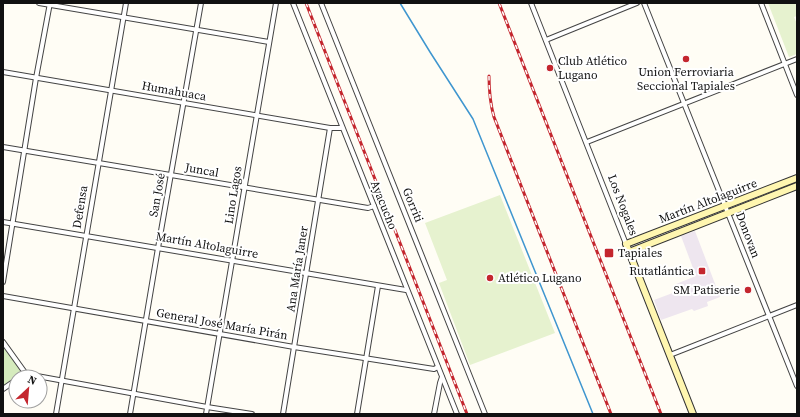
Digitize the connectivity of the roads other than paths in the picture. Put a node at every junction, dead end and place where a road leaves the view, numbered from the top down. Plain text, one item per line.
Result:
1 (39, 3) edge
2 (126, 3) edge
3 (201, 3) edge
4 (276, 3) edge
5 (293, 3) edge
6 (322, 3) edge
7 (531, 3) edge
8 (637, 3) edge
9 (644, 3) edge
10 (761, 3) edge
11 (50, 4) edge
12 (123, 17) junction
13 (196, 30) junction
14 (546, 40) junction
15 (269, 42) junction
16 (797, 59) edge
17 (785, 64) junction
18 (3, 72) edge
19 (36, 78) junction
20 (110, 90) junction
21 (797, 95) edge
22 (183, 103) junction
23 (684, 103) junction
24 (257, 115) junction
25 (330, 128) junction
26 (341, 128) junction
27 (587, 142) junction
28 (3, 147) edge
29 (25, 151) junction
30 (98, 163) junction
31 (170, 175) junction
32 (797, 178) edge
33 (797, 186) edge
34 (245, 188) junction
35 (318, 200) junction
36 (374, 206) junction
37 (726, 206) junction
38 (729, 212) junction
39 (3, 222) edge
40 (13, 224) junction
41 (86, 235) junction
42 (626, 244) junction
43 (158, 248) junction
44 (629, 252) junction
45 (233, 260) junction
46 (307, 273) junction
47 (3, 282) edge
48 (378, 286) junction
49 (406, 290) junction
50 (3, 296) edge
51 (797, 305) edge
52 (73, 308) junction
53 (768, 316) junction
54 (146, 321) junction
55 (220, 334) junction
56 (3, 342) edge
57 (294, 347) junction
58 (670, 355) junction
59 (366, 358) junction
60 (438, 367) junction
61 (22, 369) edge
62 (442, 377) junction
63 (48, 378) edge
64 (61, 380) junction
65 (797, 386) edge
66 (134, 393) junction
67 (207, 407) junction
68 (56, 414) edge
69 (130, 414) edge
70 (206, 414) edge
71 (252, 414) edge
72 (283, 414) edge
73 (357, 414) edge
74 (434, 414) edge
75 (457, 414) edge
76 (485, 414) edge
77 (693, 414) edge

1 - 11 street
2 - 12 street, Defensa
3 - 13 street, San José
4 - 15 street, Lino Lagos
5 - 26 street, Ayacucho
6 - 76 street, Gorriti
7 - 14 street, Los Nogales
8 - 14 street
9 - 23 street, Donovan
10 - 17 street
11 - 12 street
11 - 19 street
12 - 13 street
12 - 20 street, Defensa
13 - 15 street
13 - 22 street, San José
14 - 27 street, Los Nogales
15 - 24 street, Lino Lagos
16 - 17 street
17 - 21 street
17 - 23 street
18 - 19 street, Humahuaca
19 - 20 street, Humahuaca
19 - 29 street
20 - 22 street, Humahuaca
20 - 30 street, Defensa
22 - 24 street, Humahuaca
22 - 31 street, San José
23 - 27 street
23 - 37 street, Donovan
24 - 25 street, Humahuaca
24 - 34 street, Lino Lagos
25 - 26 street, Humahuaca
25 - 35 street, Ana María Janer
26 - 36 street, Ayacucho
27 - 42 street, Los Nogales
28 - 29 street, Juncal
29 - 30 street, Juncal
29 - 40 street
30 - 31 street, Juncal
30 - 41 street, Defensa
31 - 34 street, Juncal
31 - 43 street, San José
32 - 37 street, Martín Altolaguirre
33 - 38 street, Martín Altolaguirre
34 - 35 street, Juncal
34 - 45 street, Lino Lagos
35 - 36 street, Juncal
35 - 46 street, Ana María Janer
36 - 49 street, Ayacucho
37 - 38 street, Donovan
37 - 42 street, Martín Altolaguirre
38 - 44 street, Martín Altolaguirre
38 - 53 street, Donovan
39 - 40 street, Martín Altolaguirre
40 - 41 street, Martín Altolaguirre
40 - 47 street
41 - 43 street, Martín Altolaguirre
41 - 52 street, Defensa
42 - 44 street, Los Nogales
43 - 45 street, Martín Altolaguirre
43 - 54 street, San José
44 - 58 street, Los Nogales
45 - 46 street, Martín Altolaguirre
45 - 55 street, Lino Lagos
46 - 48 street, Martín Altolaguirre
46 - 57 street, Ana María Janer
48 - 49 street, Martín Altolaguirre
48 - 59 street
49 - 60 street, Ayacucho
50 - 52 street, General José María Pirán
51 - 53 street
52 - 54 street, General José María Pirán
52 - 64 street, Defensa
53 - 58 street
53 - 65 street, Donovan
54 - 55 street, General José María Pirán
54 - 66 street, San José
55 - 57 street, General José María Pirán
55 - 67 street, Lino Lagos
56 - 61 street
57 - 59 street, General José María Pirán
57 - 72 street, Ana María Janer
58 - 77 street, Los Nogales
59 - 60 street, General José María Pirán
59 - 73 street
60 - 62 street, Ayacucho
62 - 74 street
62 - 75 street, Ayacucho
63 - 64 street
64 - 66 street
64 - 68 street, Defensa
66 - 67 street
66 - 69 street, San José
67 - 70 street, Lino Lagos
67 - 71 street

